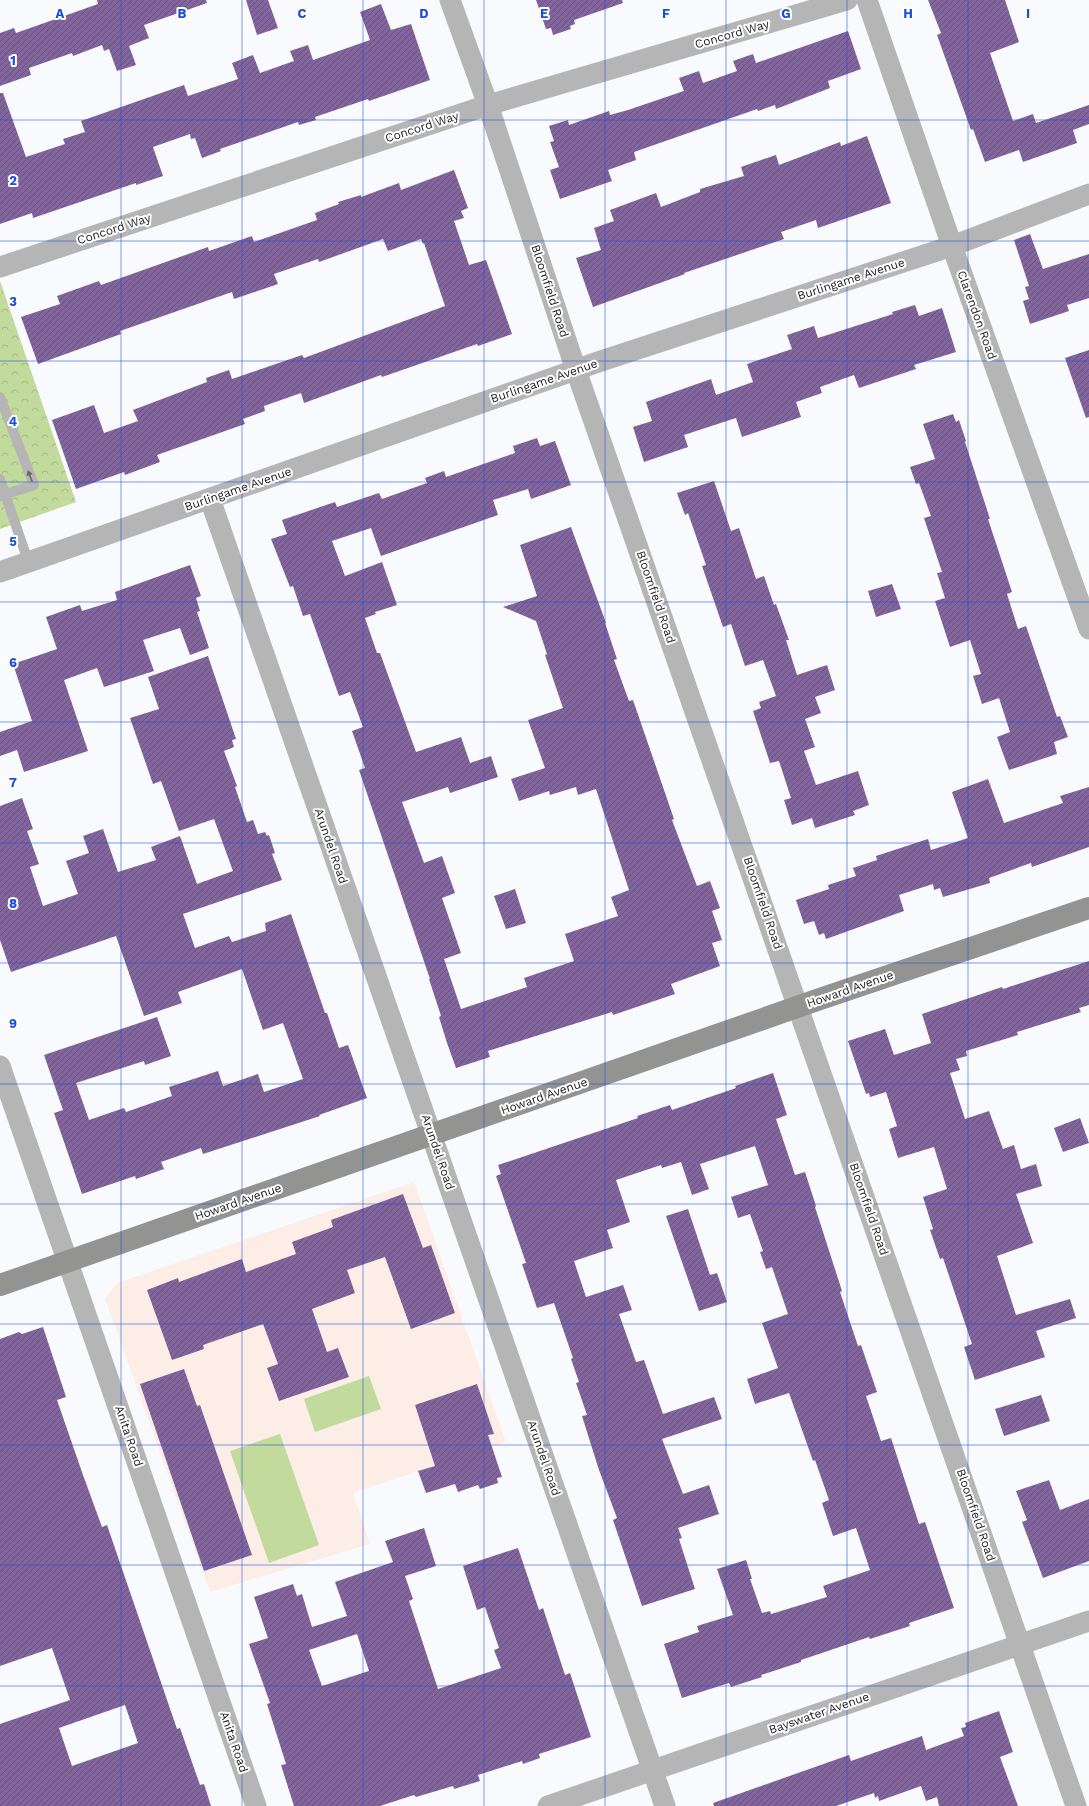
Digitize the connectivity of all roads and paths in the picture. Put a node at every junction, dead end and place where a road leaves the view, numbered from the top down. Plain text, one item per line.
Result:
1 (450, 0) edge
2 (847, 0) edge
3 (867, 0) edge
4 (488, 105) junction
5 (1089, 194) edge
6 (952, 246) junction
7 (0, 267) edge
8 (576, 370) junction
9 (0, 397) edge
10 (0, 479) edge
11 (3, 495) edge
12 (210, 499) junction
13 (28, 561) junction
14 (0, 572) edge
15 (1089, 629) edge
16 (1089, 908) edge
17 (799, 1007) junction
18 (0, 1066) edge
19 (432, 1135) junction
20 (68, 1261) junction
21 (0, 1285) edge
22 (1089, 1621) edge
23 (1021, 1644) junction
24 (652, 1770) junction
25 (256, 1806) edge
26 (548, 1806) edge
27 (665, 1806) edge
28 (1076, 1806) edge

1 - 4 street, Bloomfield Road
2 - 4 street, Concord Way
3 - 6 street, Clarendon Road
4 - 7 street, Concord Way
4 - 8 street, Bloomfield Road
5 - 6 street, Burlingame Avenue
6 - 8 street, Burlingame Avenue
6 - 15 street, Clarendon Road
8 - 12 street, Burlingame Avenue
8 - 17 street, Bloomfield Road
11 -> 9 lane
10 - 11 lane
11 - 13 lane
12 - 13 street, Burlingame Avenue
12 - 19 street, Arundel Road
13 - 14 street, Burlingame Avenue
16 - 17 street, Howard Avenue
17 - 19 street, Howard Avenue
17 - 23 street, Bloomfield Road
18 - 20 street, Anita Road
19 - 20 street, Howard Avenue
19 - 24 street, Arundel Road
20 - 21 street, Howard Avenue
20 - 25 street, Anita Road
22 - 23 street, Bayswater Avenue
23 - 24 street, Bayswater Avenue
23 - 28 street, Bloomfield Road
24 - 26 street, Bayswater Avenue
24 - 27 street, Arundel Road

